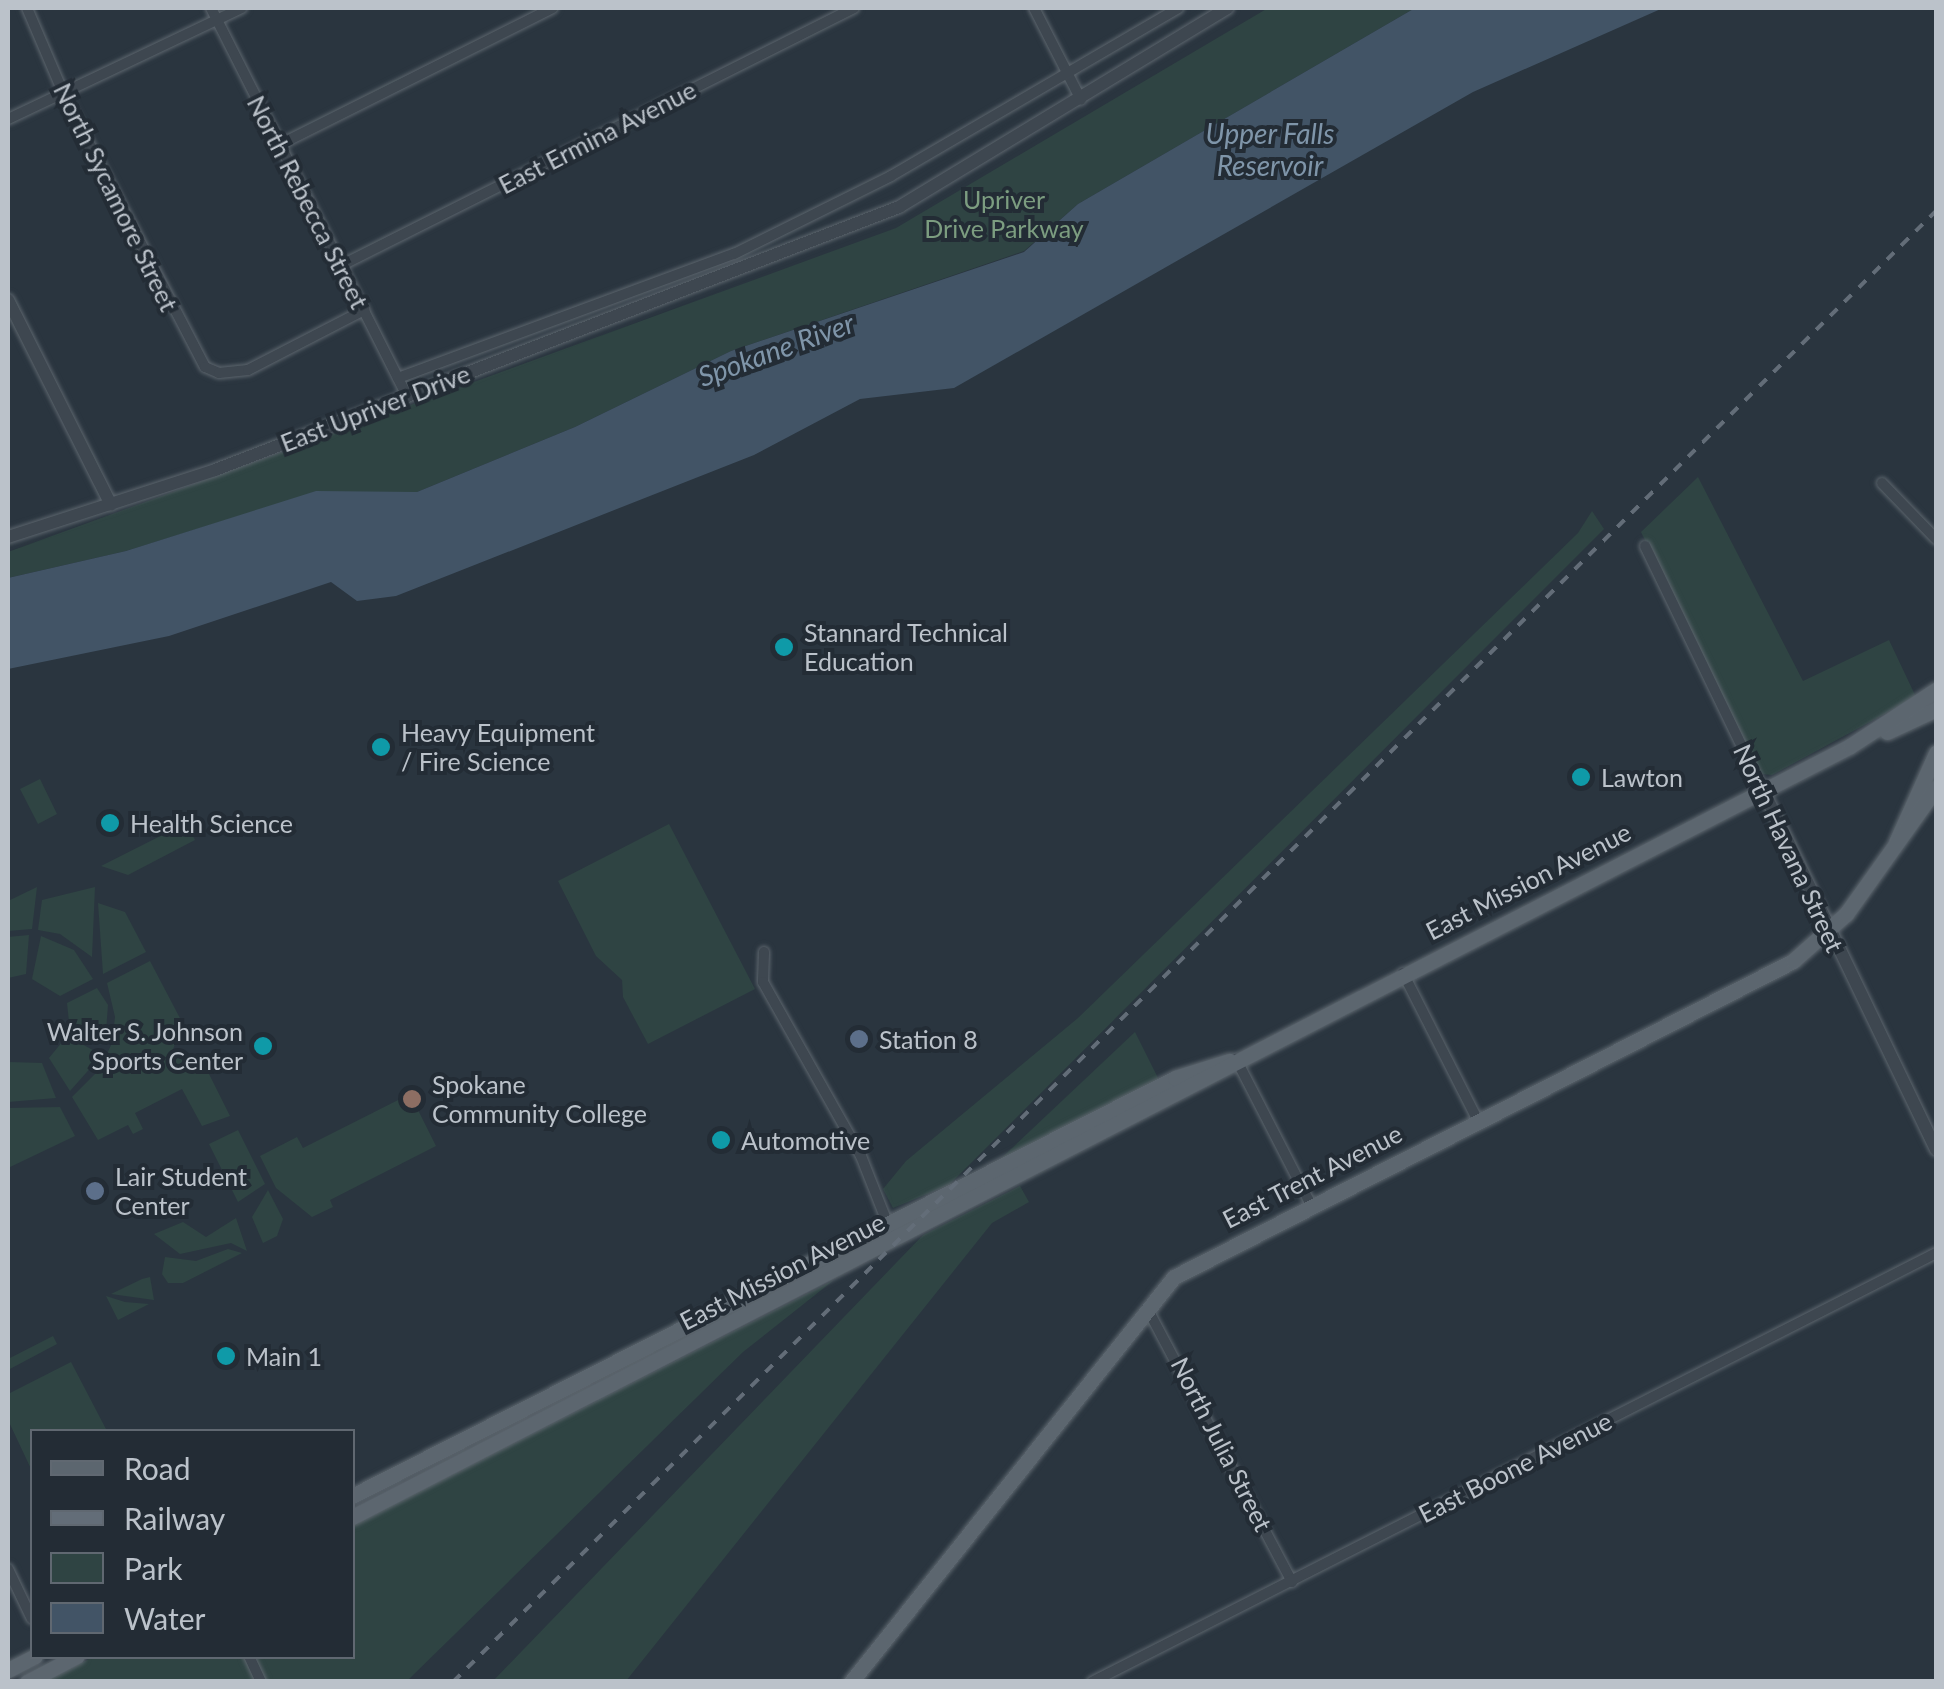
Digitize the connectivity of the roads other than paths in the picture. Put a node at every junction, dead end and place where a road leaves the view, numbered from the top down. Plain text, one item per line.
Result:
1 (27, 8) edge
2 (211, 8) edge
3 (242, 8) edge
4 (553, 8) edge
5 (854, 8) edge
6 (1034, 8) edge
7 (1179, 8) edge
8 (1228, 8) edge
9 (217, 20) junction
10 (1067, 72) junction
11 (65, 97) junction
12 (1082, 100) junction
13 (8, 119) edge
14 (280, 146) junction
15 (734, 254) junction
16 (340, 266) junction
17 (739, 269) junction
18 (8, 300) edge
19 (364, 310) junction
20 (11, 317) edge
21 (398, 378) junction
22 (407, 396) junction
23 (1882, 483) dead end
24 (110, 505) junction
25 (8, 537) edge
26 (1936, 539) edge
27 (1645, 546) dead end
28 (1936, 690) edge
29 (1936, 708) edge
30 (1850, 746) junction
31 (1936, 753) edge
32 (1936, 788) edge
33 (1763, 790) junction
34 (1896, 842) junction
35 (1828, 933) junction
36 (764, 952) dead end
37 (1402, 973) junction
38 (1232, 1059) junction
39 (1478, 1120) junction
40 (1936, 1149) edge
41 (1312, 1205) junction
42 (888, 1225) junction
43 (896, 1241) junction
44 (1936, 1253) edge
45 (1148, 1308) junction
46 (355, 1494) edge
47 (355, 1515) edge
48 (8, 1569) edge
49 (1292, 1582) junction
50 (30, 1615) edge
51 (71, 1659) edge
52 (250, 1659) edge
53 (27, 1682) edge
54 (261, 1682) edge
55 (852, 1682) edge
56 (1092, 1682) edge

1 - 11 street, North Sycamore Street
2 - 9 street, North Rebecca Street
3 - 9 street
4 - 14 street
5 - 16 street, East Ermina Avenue
6 - 10 street
7 - 10 street, East Upriver Drive
8 - 12 street, East Upriver Drive
9 - 11 street
9 - 14 street, North Rebecca Street
10 - 12 street
10 - 15 street, East Upriver Drive
11 - 13 street
11 - 19 street, North Sycamore Street
12 - 17 street, East Upriver Drive
14 - 16 street, North Rebecca Street
15 - 17 street
15 - 21 street, East Upriver Drive
16 - 19 street, North Rebecca Street
17 - 22 street, East Upriver Drive
18 - 20 street
19 - 21 street, North Rebecca Street
20 - 24 street
21 - 22 street, North Rebecca Street
22 - 24 street, East Upriver Drive
23 - 26 street
24 - 25 street, East Upriver Drive
27 - 33 street, North Havana Street
28 - 30 main road, East Mission Avenue
29 - 30 main road, East Mission Avenue
30 - 33 main road, East Mission Avenue
31 - 34 main road, East Trent Avenue
32 - 34 main road, East Trent Avenue
33 - 35 street, North Havana Street
33 - 37 main road, East Mission Avenue
34 - 35 main road, East Trent Avenue
35 - 39 main road, East Trent Avenue
35 - 40 street, North Havana Street
36 - 42 street
37 - 38 main road, East Mission Avenue
37 - 39 street
38 - 41 street
38 - 42 main road, East Mission Avenue
38 - 43 main road, East Mission Avenue
39 - 41 main road, East Trent Avenue
41 - 45 main road, East Trent Avenue
42 - 43 street
42 - 46 main road, East Mission Avenue
43 - 47 main road, East Mission Avenue
44 - 49 street, East Boone Avenue
45 - 49 street, North Julia Street
45 - 55 main road, East Trent Avenue
48 - 50 street
49 - 56 street, East Boone Avenue
51 - 53 main road
52 - 54 street

